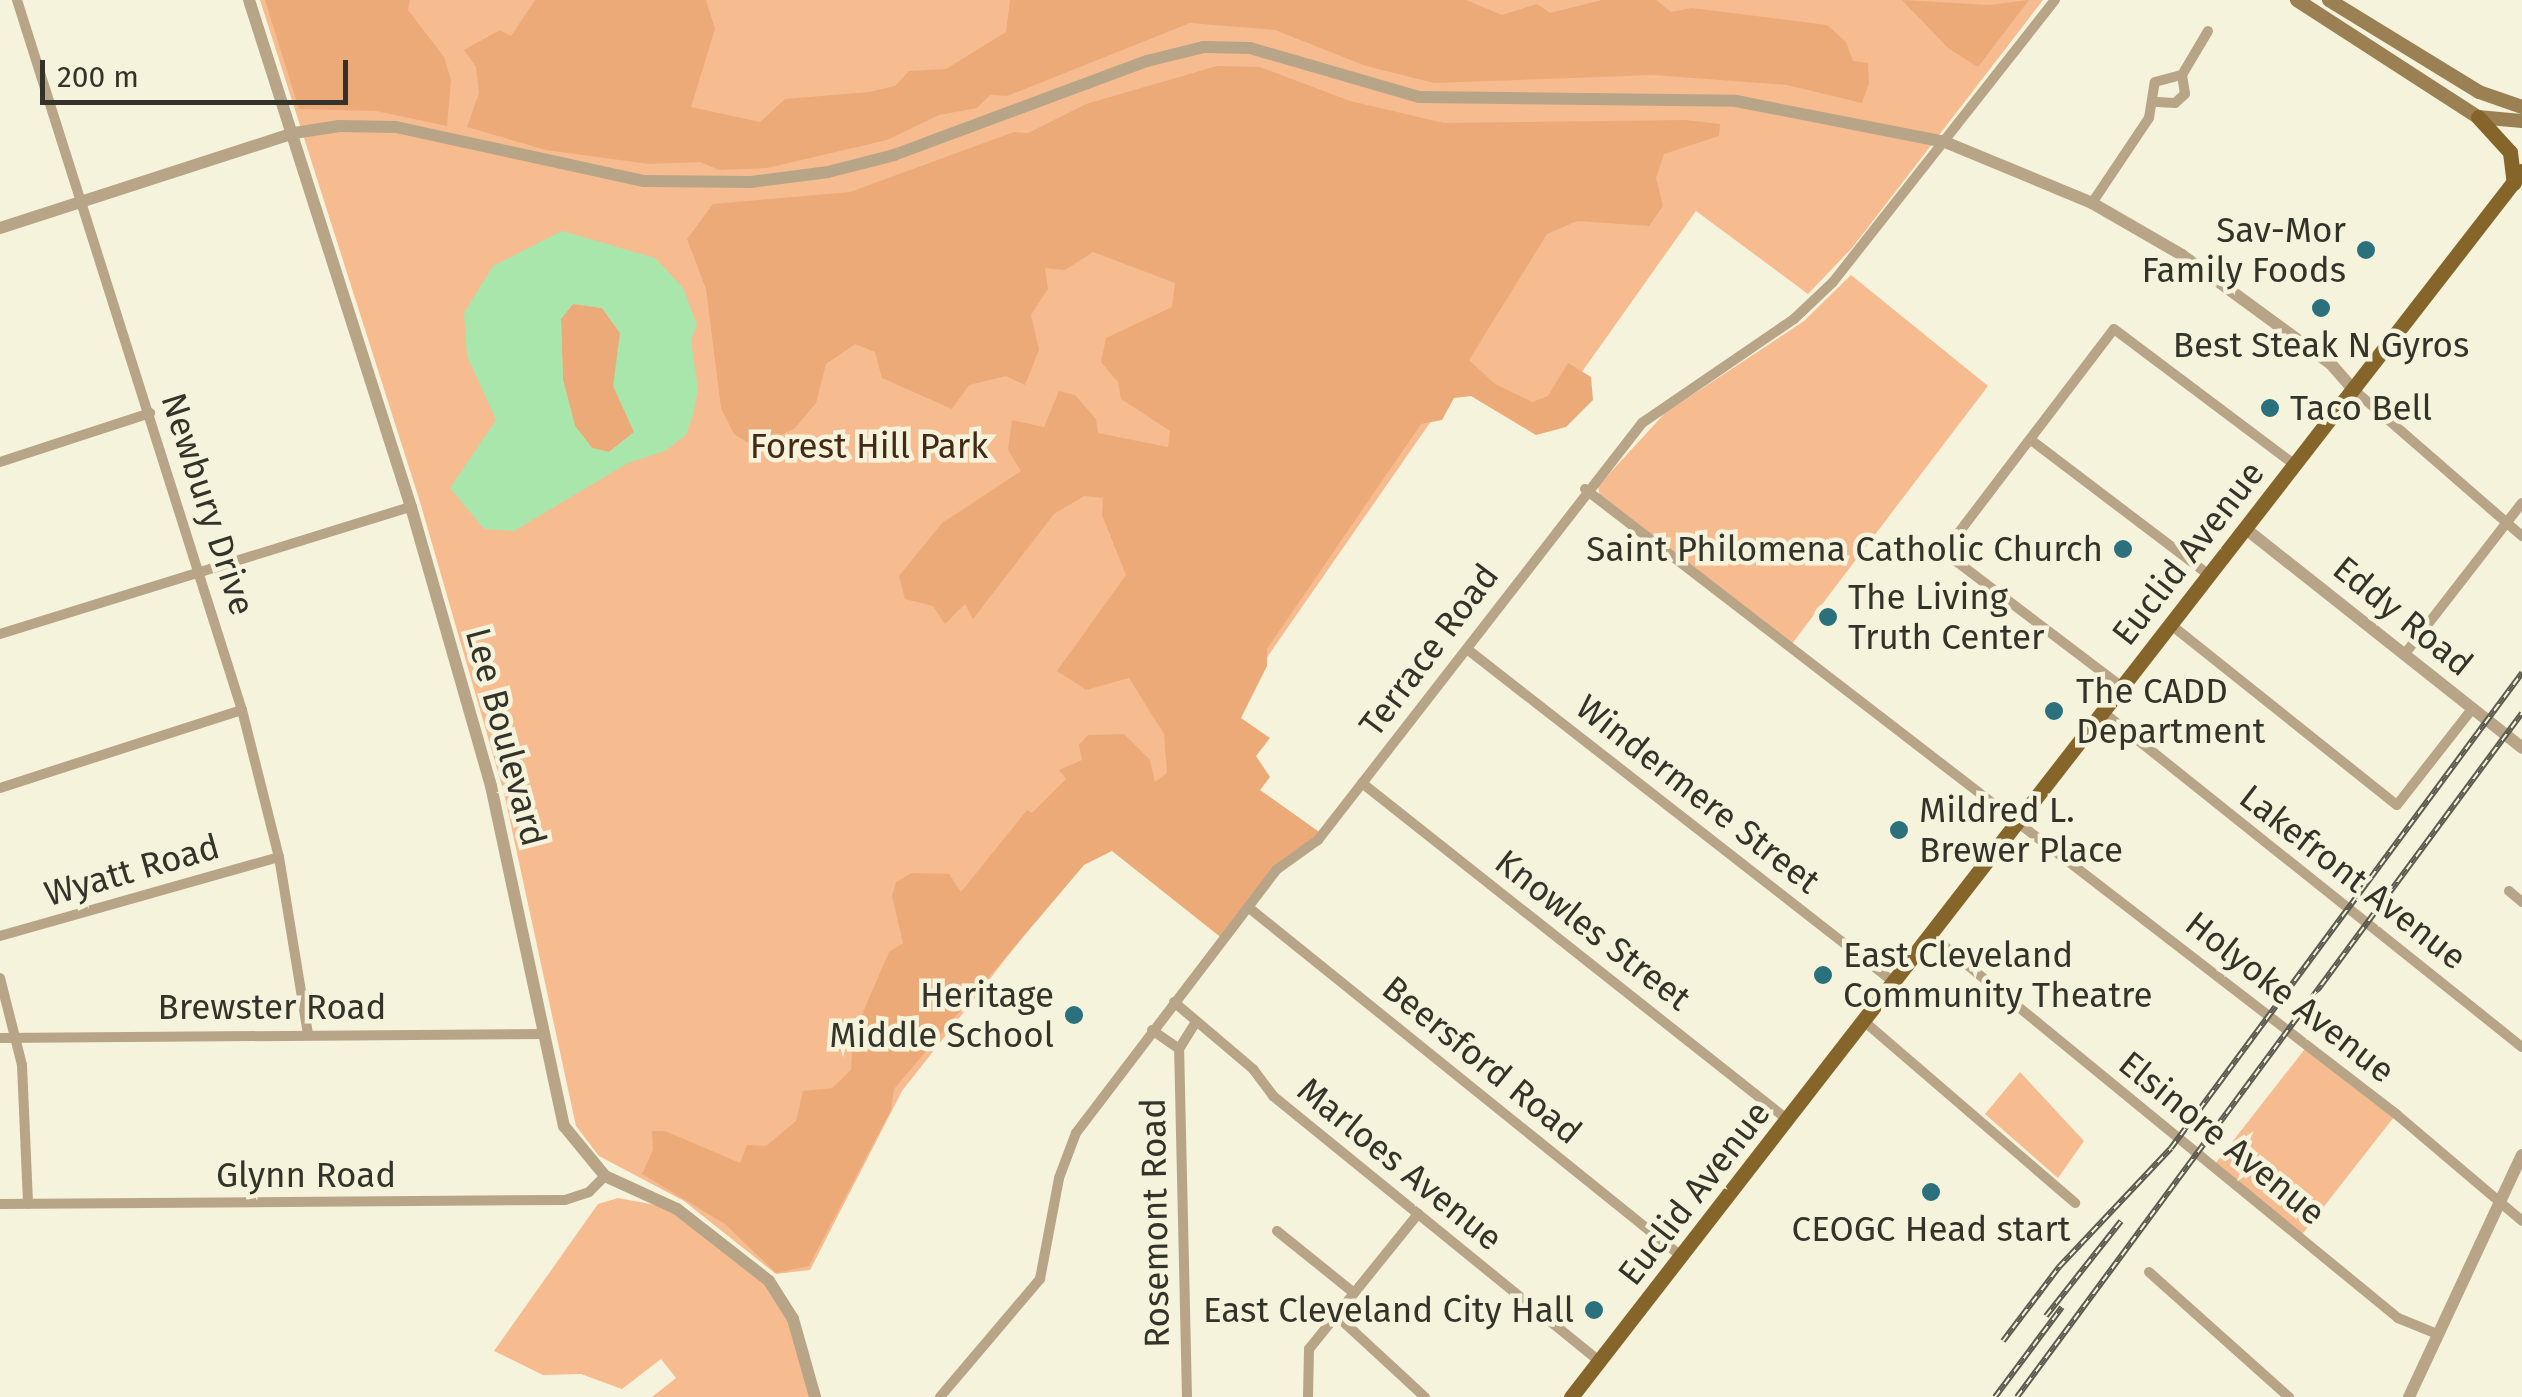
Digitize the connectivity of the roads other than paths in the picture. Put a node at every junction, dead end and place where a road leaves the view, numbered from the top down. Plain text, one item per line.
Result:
1 (17, 0) edge
2 (249, 0) edge
3 (2055, 0) edge
4 (2297, 0) edge
5 (2329, 0) edge
6 (2208, 31) dead end
7 (2182, 75) junction
8 (2157, 102) junction
9 (2522, 108) edge
10 (2478, 117) junction
11 (2522, 121) edge
12 (294, 134) junction
13 (1945, 142) junction
14 (2518, 177) edge
15 (84, 202) junction
16 (2092, 203) junction
17 (0, 228) edge
18 (2354, 390) junction
19 (150, 413) junction
20 (2031, 440) junction
21 (0, 462) edge
22 (2294, 464) junction
23 (1584, 489) junction
24 (2522, 503) edge
25 (411, 507) junction
26 (2507, 522) junction
27 (2246, 529) junction
28 (2522, 536) edge
29 (202, 570) junction
30 (2209, 575) junction
31 (2170, 624) junction
32 (0, 634) edge
33 (1467, 649) junction
34 (2404, 655) junction
35 (2122, 687) junction
36 (2472, 709) junction
37 (242, 710) junction
38 (2104, 713) junction
39 (2522, 748) edge
40 (1362, 783) junction
41 (0, 788) edge
42 (2019, 823) junction
43 (279, 856) junction
44 (2508, 891) dead end
45 (2522, 902) edge
46 (1248, 907) junction
47 (0, 936) edge
48 (1932, 936) junction
49 (0, 978) edge
50 (1895, 983) junction
51 (1174, 1002) junction
52 (1196, 1022) junction
53 (1866, 1023) junction
54 (1152, 1030) junction
55 (308, 1034) junction
56 (545, 1034) junction
57 (0, 1038) edge
58 (17, 1038) junction
59 (2522, 1047) edge
60 (1179, 1049) junction
61 (1789, 1121) junction
62 (2522, 1155) edge
63 (605, 1176) junction
64 (2498, 1202) junction
65 (2075, 1203) dead end
66 (0, 1204) edge
67 (28, 1204) junction
68 (1418, 1214) junction
69 (2522, 1222) edge
70 (1277, 1231) dead end
71 (1682, 1256) junction
72 (2149, 1272) dead end
73 (1354, 1293) junction
74 (1336, 1316) junction
75 (2437, 1334) junction
76 (1599, 1361) junction
77 (814, 1397) edge
78 (940, 1397) edge
79 (1187, 1397) edge
80 (1308, 1397) edge
81 (1425, 1397) edge
82 (1570, 1397) edge
83 (2289, 1397) edge
84 (2409, 1397) edge

1 - 15 street, Newbury Drive
2 - 12 street, Lee Boulevard
3 - 13 street, Terrace Road
4 - 10 main road
5 - 9 main road
6 - 7 street
7 - 8 street
7 - 8 street
8 - 16 street
10 - 11 main road
10 - 14 main road
12 - 13 street
12 - 15 street
12 - 25 street, Lee Boulevard
13 - 16 street
13 - 23 street, Terrace Road
14 - 18 main road, Euclid Avenue
15 - 17 street
15 - 19 street, Newbury Drive
16 - 18 street
18 - 22 main road, Euclid Avenue
18 - 26 street
19 - 21 street
19 - 29 street, Newbury Drive
20 - 22 street
20 - 30 street
20 - 35 street
22 - 27 main road, Euclid Avenue
23 - 33 street, Terrace Road
23 - 42 street, Holyoke Avenue
24 - 26 street
25 - 29 street
25 - 56 street, Lee Boulevard
26 - 28 street
26 - 34 street
27 - 30 main road, Euclid Avenue
27 - 34 street, Eddy Road
29 - 32 street
29 - 37 street, Newbury Drive
30 - 31 main road, Euclid Avenue
31 - 35 main road, Euclid Avenue
31 - 36 street
33 - 40 street, Terrace Road
33 - 50 street, Windermere Street
34 - 36 street, Eddy Road
35 - 38 main road, Euclid Avenue
36 - 39 street, Eddy Road
37 - 41 street
37 - 43 street, Newbury Drive
38 - 42 main road, Euclid Avenue
38 - 59 street, Lakefront Avenue
40 - 46 street, Terrace Road
40 - 61 street, Knowles Street
42 - 48 main road, Euclid Avenue
42 - 64 street, Holyoke Avenue
43 - 47 street, Wyatt Road
43 - 55 street, Newbury Drive
44 - 45 street
46 - 51 street, Terrace Road
46 - 71 street, Beersford Road
48 - 50 main road, Euclid Avenue
48 - 75 street, Elsinore Avenue
49 - 58 street
50 - 53 main road, Euclid Avenue
51 - 52 street, Marloes Avenue
51 - 54 street, Terrace Road
52 - 60 street, Rosemont Road
52 - 68 street, Marloes Avenue
53 - 61 main road, Euclid Avenue
53 - 65 street
54 - 60 street, Rosemont Road
54 - 78 street, Terrace Road
55 - 56 street, Brewster Road
55 - 58 street, Brewster Road
56 - 63 street, Lee Boulevard
57 - 58 street, Brewster Road
58 - 67 street
60 - 79 street, Rosemont Road
61 - 71 main road, Euclid Avenue
62 - 64 street
63 - 67 street, Glynn Road
63 - 77 street, Lee Boulevard
64 - 69 street, Holyoke Avenue
64 - 75 street
66 - 67 street, Glynn Road
68 - 73 street
68 - 76 street, Marloes Avenue
70 - 73 street
71 - 76 main road, Euclid Avenue
72 - 83 street
73 - 74 street
74 - 80 street
74 - 81 street
75 - 84 street
76 - 82 main road, Euclid Avenue

